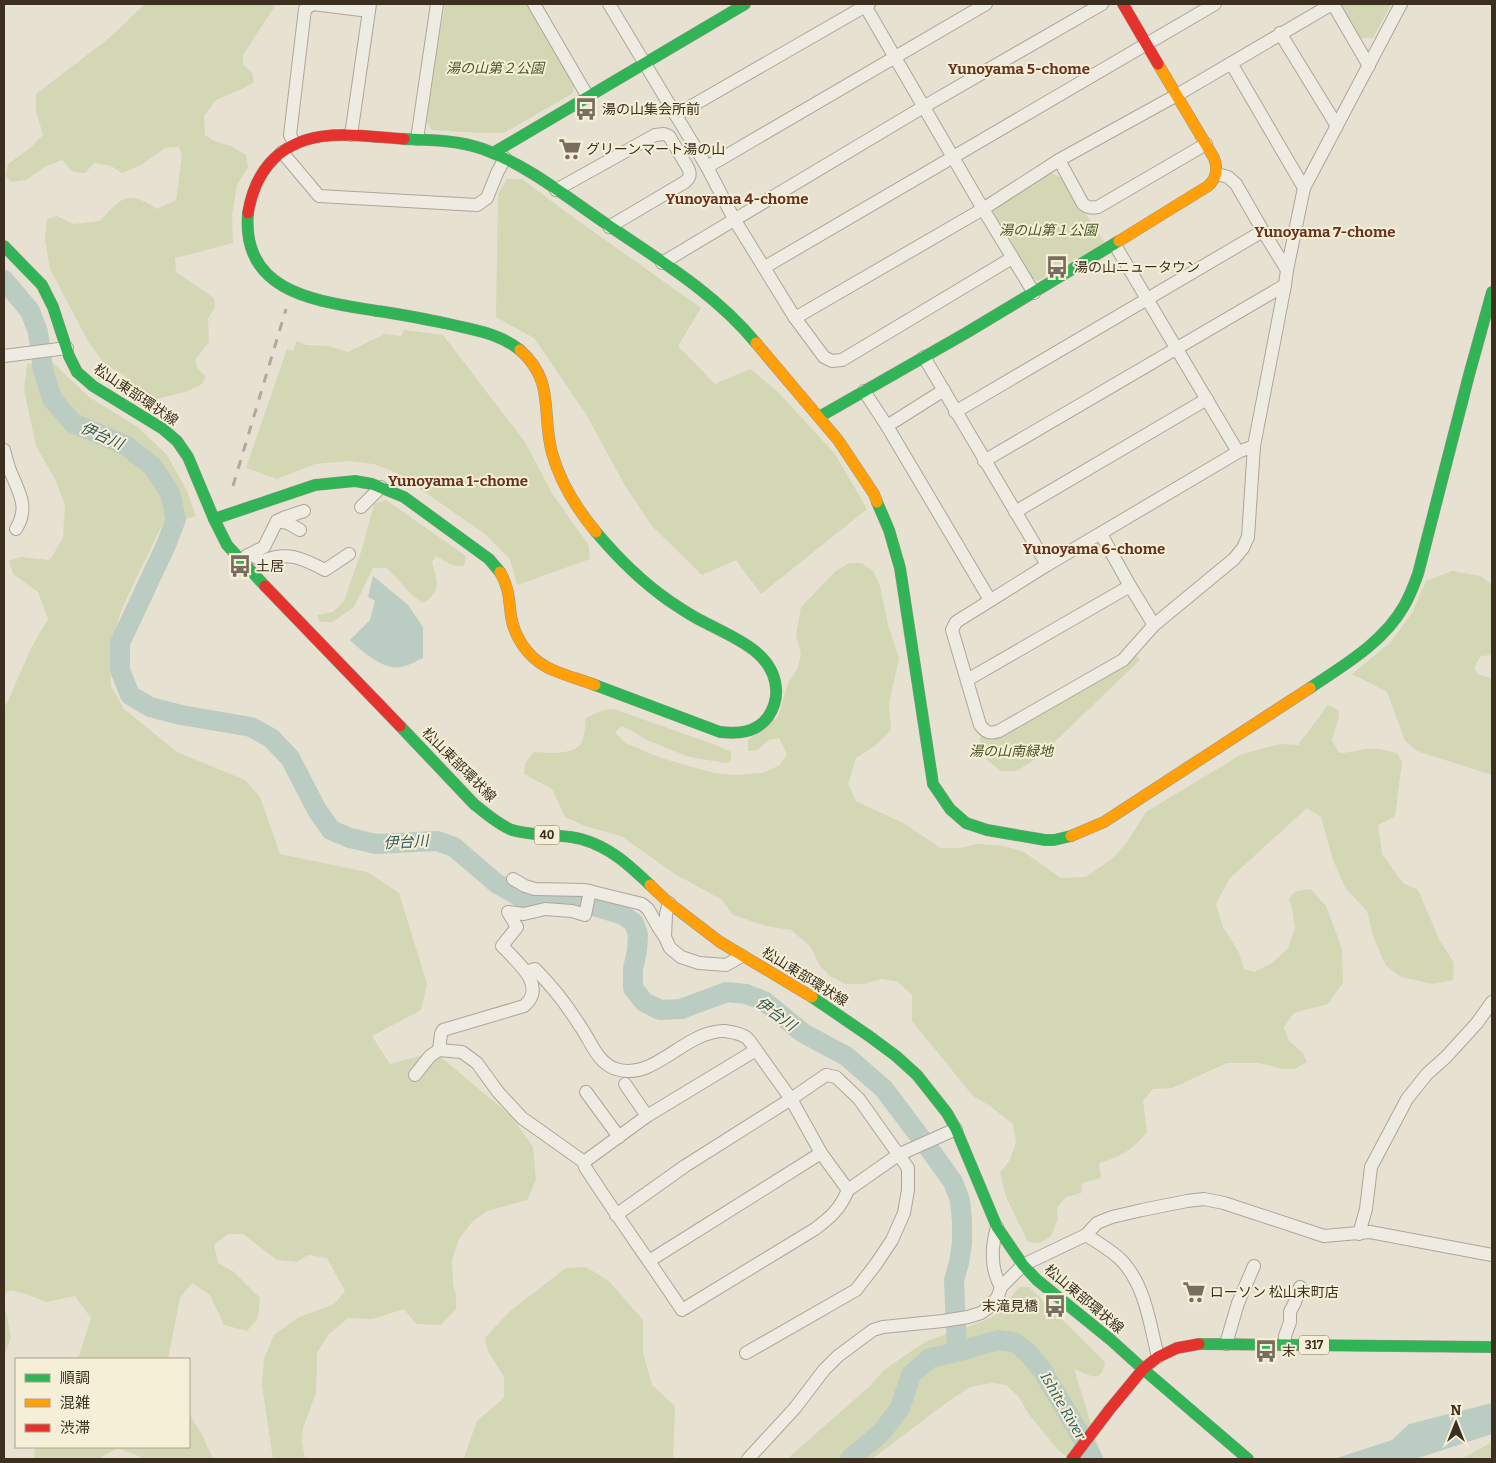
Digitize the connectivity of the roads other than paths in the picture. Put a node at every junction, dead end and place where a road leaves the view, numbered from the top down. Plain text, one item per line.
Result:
1 (437, 4) edge
2 (534, 4) edge
3 (746, 4) edge
4 (866, 4) edge
5 (986, 4) edge
6 (1102, 4) edge
7 (1123, 4) edge
8 (1215, 4) edge
9 (1332, 4) edge
10 (1401, 4) edge
11 (613, 5) edge
12 (370, 7) edge
13 (1280, 33) junction
14 (1146, 44) junction
15 (895, 56) junction
16 (645, 63) junction
17 (1231, 63) junction
18 (1369, 66) junction
19 (1176, 95) junction
20 (588, 97) junction
21 (924, 106) junction
22 (676, 115) junction
23 (1337, 126) junction
24 (351, 135) junction
25 (417, 139) junction
26 (294, 143) junction
27 (1206, 144) junction
28 (282, 152) junction
29 (499, 155) junction
30 (954, 158) junction
31 (1059, 160) junction
32 (707, 167) junction
33 (1217, 174) junction
34 (1304, 188) junction
35 (556, 190) junction
36 (982, 209) junction
37 (734, 219) junction
38 (609, 227) junction
39 (1263, 231) junction
40 (1115, 245) junction
41 (4, 246) edge
42 (1012, 258) junction
43 (662, 263) junction
44 (765, 267) junction
45 (1287, 270) junction
46 (1286, 285) junction
47 (1034, 292) junction
48 (1492, 292) edge
49 (1146, 299) junction
50 (795, 318) junction
51 (1487, 329) edge
52 (66, 348) junction
53 (1176, 350) junction
54 (4, 356) edge
55 (924, 358) junction
56 (944, 390) junction
57 (864, 391) junction
58 (1207, 399) junction
59 (955, 412) junction
60 (819, 416) junction
61 (887, 426) junction
62 (1254, 446) junction
63 (1238, 452) junction
64 (5, 457) edge
65 (984, 462) junction
66 (381, 487) junction
67 (361, 507) dead end
68 (304, 511) dead end
69 (1015, 512) junction
70 (214, 519) junction
71 (277, 522) junction
72 (16, 529) dead end
73 (300, 530) dead end
74 (1101, 534) junction
75 (349, 554) dead end
76 (245, 556) junction
77 (1047, 566) junction
78 (1130, 586) junction
79 (990, 600) junction
80 (1154, 626) junction
81 (968, 680) junction
82 (513, 879) dead end
83 (590, 893) junction
84 (669, 903) junction
85 (666, 937) junction
86 (742, 956) junction
87 (526, 972) junction
88 (1492, 1002) edge
89 (439, 1050) junction
90 (756, 1050) junction
91 (415, 1075) dead end
92 (625, 1084) dead end
93 (586, 1092) dead end
94 (791, 1099) junction
95 (646, 1116) junction
96 (950, 1131) junction
97 (619, 1137) junction
98 (903, 1152) junction
99 (821, 1153) junction
100 (584, 1162) junction
101 (848, 1190) junction
102 (616, 1215) junction
103 (998, 1227) junction
104 (1359, 1234) junction
105 (1086, 1235) junction
106 (1492, 1255) edge
107 (649, 1261) junction
108 (1023, 1265) junction
109 (1254, 1266) dead end
110 (1001, 1287) junction
111 (1300, 1287) dead end
112 (1226, 1344) junction
113 (1285, 1345) junction
114 (1492, 1347) edge
115 (746, 1353) dead end
116 (1158, 1357) junction
117 (1143, 1369) junction
118 (1244, 1455) edge
119 (748, 1459) edge
120 (1072, 1459) edge

1 - 25 street
2 - 20 street
3 - 16 main road
4 - 15 street
4 - 22 street
5 - 15 street
6 - 21 street
7 - 14 main road
8 - 14 street
9 - 13 street
9 - 18 street
10 - 18 street
11 - 16 street
12 - 24 street
12 - 26 street
13 - 17 street
13 - 23 street
14 - 19 main road
14 - 30 street
15 - 21 street
15 - 32 street
16 - 20 main road
16 - 22 street
17 - 19 street
17 - 34 street
18 - 23 street
19 - 27 main road
19 - 31 street
20 - 29 main road
21 - 30 street
21 - 37 street
22 - 32 street
23 - 34 street
24 - 25 main road
24 - 26 main road
25 - 29 main road
26 - 28 main road
27 - 31 street
27 - 33 main road
28 - 29 street
28 - 66 main road
29 - 35 main road
30 - 36 street
30 - 44 street
31 - 36 street
32 - 37 street
33 - 39 street
33 - 40 main road
34 - 45 street
35 - 38 main road
35 - 38 street
36 - 42 street
36 - 50 street
37 - 43 street
37 - 44 street
38 - 43 main road
39 - 45 street
39 - 49 street
40 - 47 main road
40 - 49 street
41 - 52 main road, 松山東部環状線 / 40
42 - 47 street
42 - 50 street
43 - 60 main road
44 - 50 street
45 - 46 street
46 - 53 street
46 - 62 street
47 - 55 main road
48 - 51 main road
49 - 53 street
49 - 59 street
51 - 60 main road
52 - 54 street
52 - 70 main road, 松山東部環状線 / 40
53 - 58 street
53 - 65 street
55 - 56 street
55 - 57 main road
56 - 59 street
56 - 61 street
57 - 60 main road
57 - 61 street
58 - 63 street
58 - 69 street
59 - 65 street
61 - 79 street
62 - 63 street
62 - 80 street
63 - 74 street
64 - 72 street
65 - 69 street
66 - 67 street
66 - 70 main road
68 - 71 street
69 - 77 street
70 - 76 main road, 松山東部環状線 / 40
71 - 73 street
71 - 76 street
74 - 77 street
74 - 78 street
75 - 76 street
76 - 84 main road, 松山東部環状線 / 40
77 - 79 street
78 - 80 street
78 - 81 street
79 - 81 street
80 - 81 street
82 - 83 street
83 - 85 street
83 - 87 street
84 - 85 street
84 - 86 main road, 松山東部環状線 / 40
85 - 86 street
86 - 96 main road, 松山東部環状線 / 40
87 - 89 street
87 - 90 street
88 - 104 street
89 - 91 street
89 - 100 street
90 - 94 street
90 - 95 street
92 - 95 street
93 - 97 street
94 - 98 street
94 - 99 street
94 - 102 street
95 - 97 street
96 - 98 street
96 - 103 main road, 松山東部環状線 / 40
97 - 100 street
98 - 101 street
98 - 115 street
99 - 101 street
99 - 107 street
100 - 102 street
101 - 107 street
102 - 107 street
103 - 108 main road, 松山東部環状線 / 40
103 - 110 street
104 - 105 street
104 - 106 street
105 - 108 street
105 - 116 street
108 - 110 street
108 - 117 main road, 松山東部環状線 / 40
109 - 112 street
110 - 119 street
111 - 113 street
112 - 113 main road, 317
112 - 116 main road, 317
113 - 114 main road, 317
116 - 117 main road, 317
117 - 118 main road, 松山東部環状線
117 - 120 main road, 317

